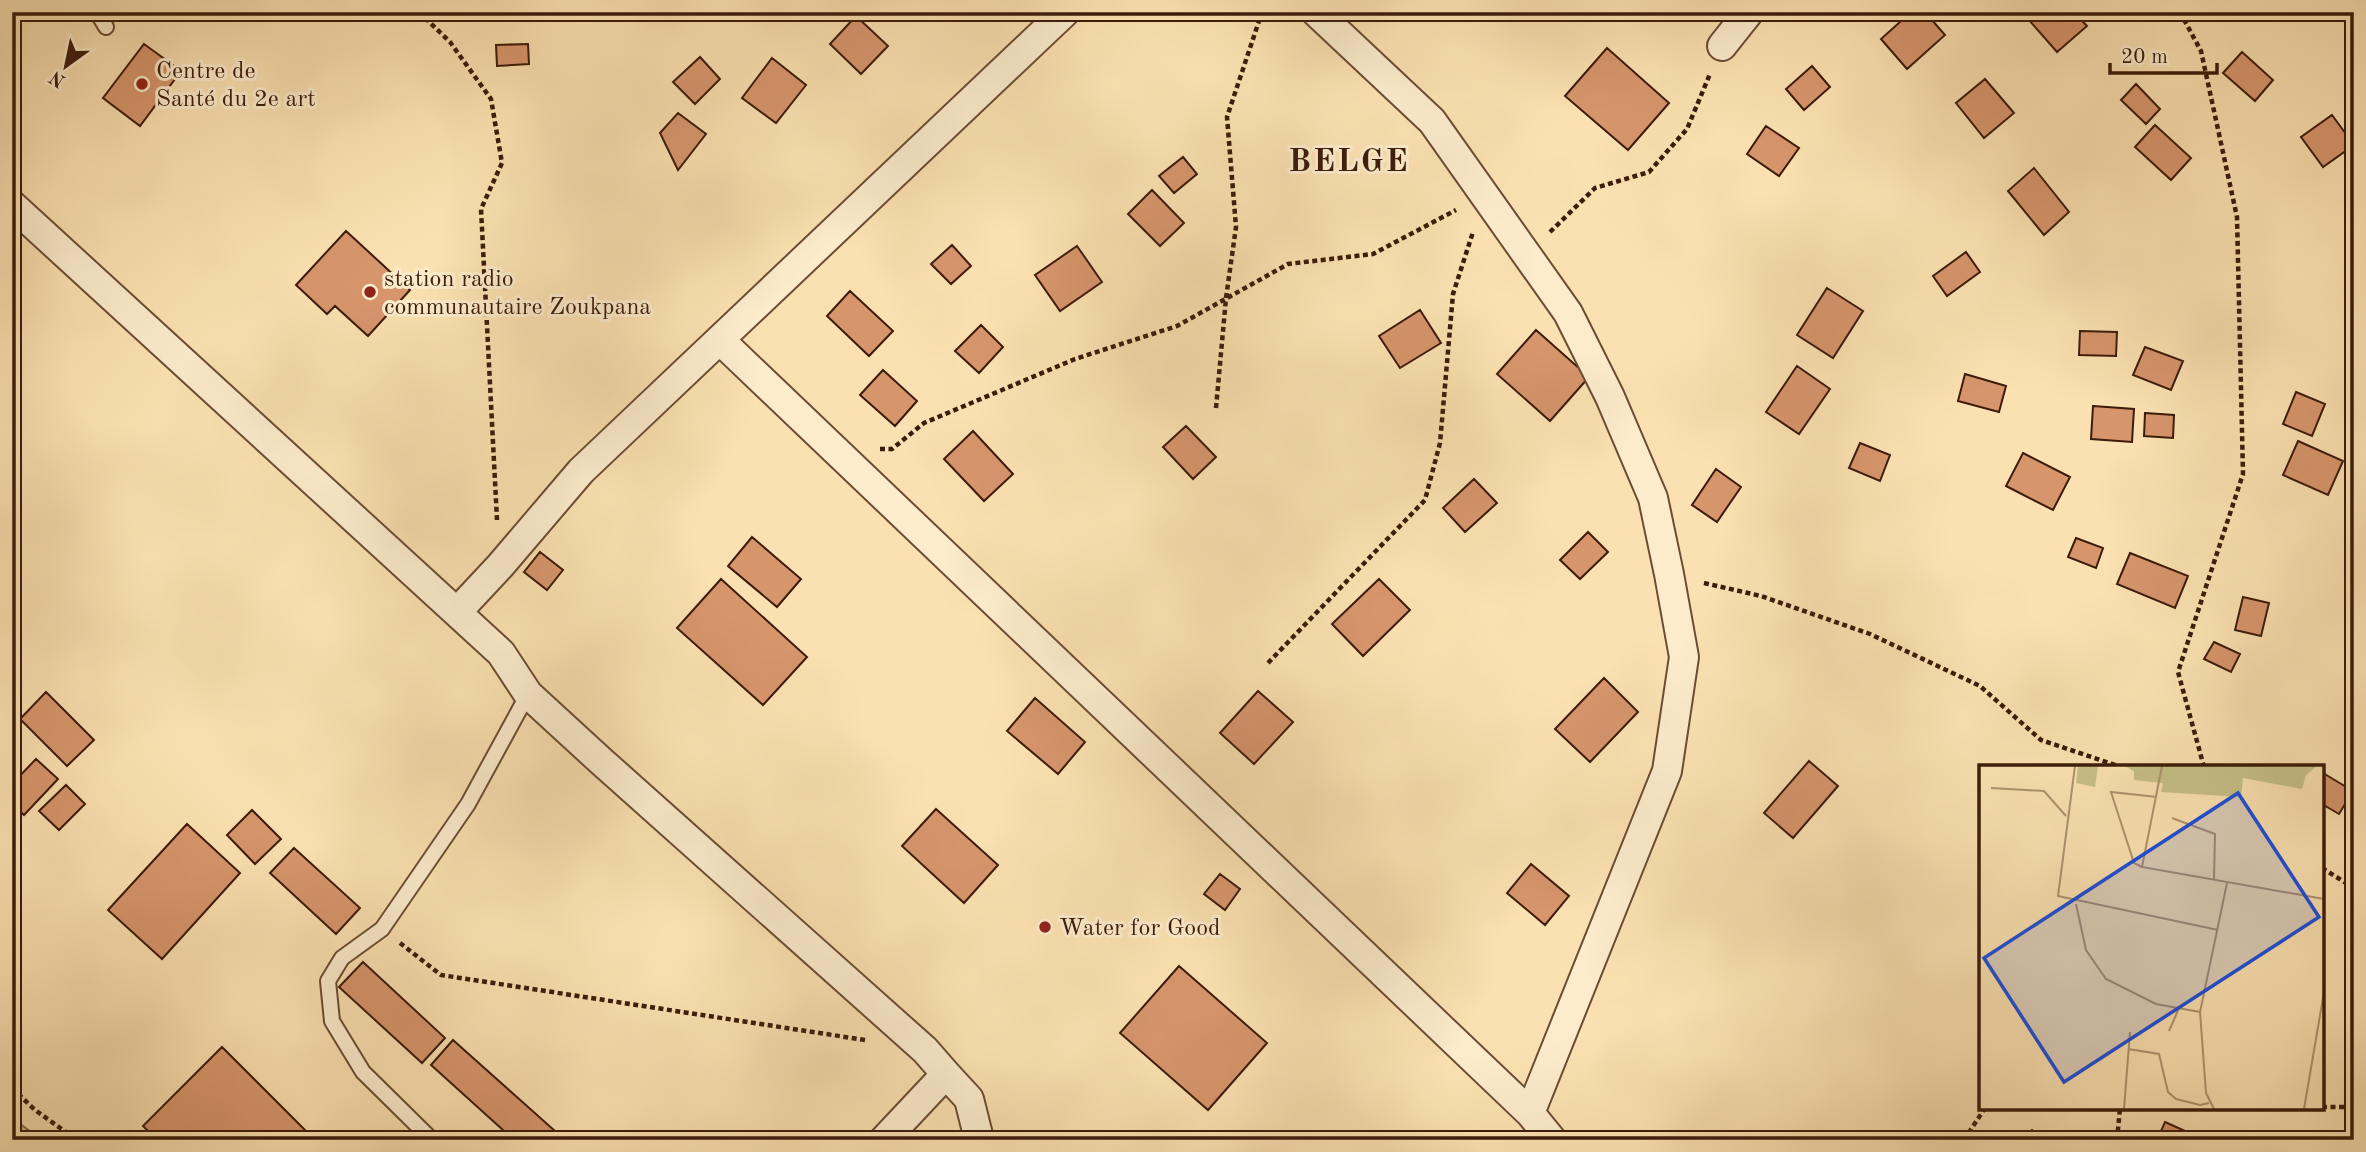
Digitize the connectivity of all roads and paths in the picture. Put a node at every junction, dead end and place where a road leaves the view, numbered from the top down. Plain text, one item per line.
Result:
1 (97, 12) edge
2 (419, 12) edge
3 (1065, 12) edge
4 (1262, 12) edge
5 (1316, 12) edge
6 (1749, 12) edge
7 (2180, 12) edge
8 (106, 27) dead end
9 (1722, 46) joint
10 (1485, 195) junction
11 (12, 205) edge
12 (1527, 255) junction
13 (1226, 298) junction
14 (721, 341) junction
15 (1216, 408) dead end
16 (823, 438) junction
17 (500, 566) junction
18 (1669, 574) junction
19 (457, 612) junction
20 (1269, 663) dead end
21 (528, 694) junction
22 (2115, 765) edge
23 (2203, 765) edge
24 (2324, 869) edge
25 (2354, 888) edge
26 (382, 929) junction
27 (869, 1041) dead end
28 (946, 1074) junction
29 (12, 1088) edge
30 (2324, 1107) edge
31 (2354, 1107) edge
32 (1985, 1110) edge
33 (2120, 1110) edge
34 (1530, 1113) junction
35 (77, 1140) edge
36 (432, 1140) edge
37 (884, 1140) edge
38 (977, 1140) edge
39 (1552, 1140) edge
40 (1964, 1140) edge
41 (2116, 1140) edge

1 - 8 lane
2 - 17 path
3 - 14 street
4 - 13 path
5 - 10 street
6 - 9 street
7 - 23 path
9 - 12 path
10 - 12 street
10 - 13 path
10 - 20 path
11 - 19 street
12 - 18 street
13 - 15 path
13 - 16 path
14 - 16 street
14 - 17 street
16 - 34 street
17 - 19 street
18 - 22 path
18 - 34 street
19 - 21 street
21 - 26 lane
21 - 28 street
24 - 25 path
26 - 27 path
26 - 36 lane
28 - 37 street
28 - 38 street
29 - 35 path
30 - 31 path
32 - 40 path
33 - 41 path
34 - 39 street

